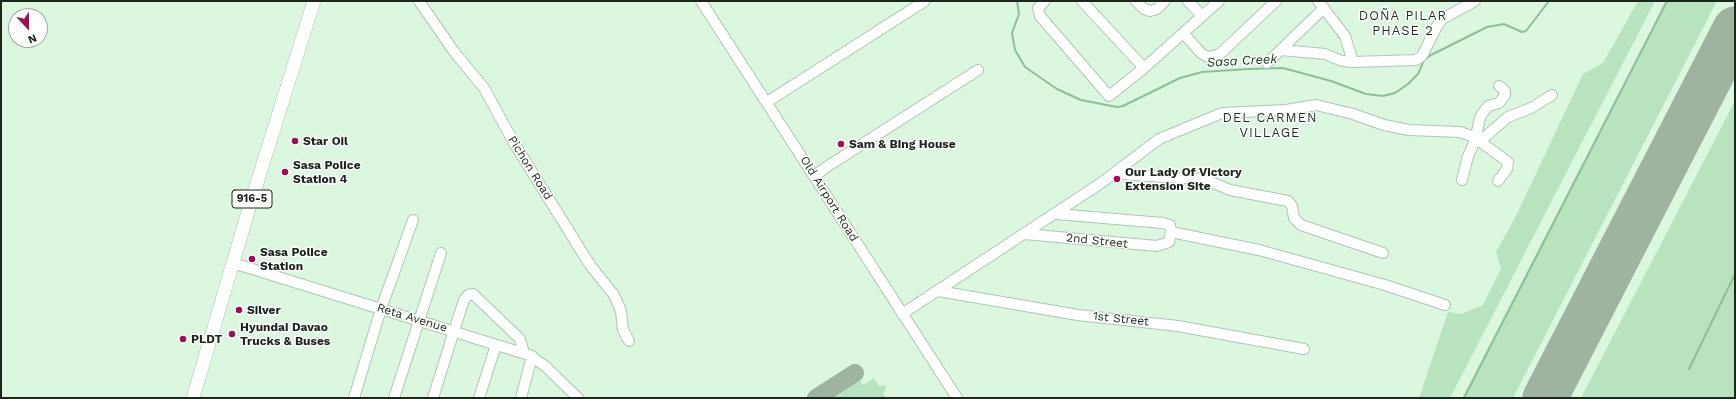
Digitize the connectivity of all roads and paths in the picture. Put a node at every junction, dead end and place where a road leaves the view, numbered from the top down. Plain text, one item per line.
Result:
1 (314, 1) edge
2 (419, 1) edge
3 (701, 1) edge
4 (925, 1) edge
5 (1045, 1) edge
6 (1082, 1) edge
7 (1136, 1) edge
8 (1165, 1) edge
9 (1188, 1) edge
10 (1219, 1) edge
11 (1276, 1) edge
12 (1475, 1) edge
13 (1321, 4) edge
14 (1202, 16) junction
15 (1183, 33) junction
16 (1281, 50) junction
17 (1352, 62) junction
18 (1267, 63) dead end
19 (1144, 68) junction
20 (978, 70) dead end
21 (1499, 86) dead end
22 (1552, 95) dead end
23 (767, 102) junction
24 (1477, 139) junction
25 (1117, 172) junction
26 (815, 176) junction
27 (1462, 180) dead end
28 (1498, 181) dead end
29 (1056, 214) junction
30 (413, 220) dead end
31 (1171, 232) junction
32 (1025, 234) junction
33 (1383, 252) dead end
34 (441, 253) dead end
35 (233, 263) junction
36 (938, 291) junction
37 (1445, 305) dead end
38 (381, 309) junction
39 (902, 314) junction
40 (419, 320) junction
41 (454, 331) junction
42 (629, 341) dead end
43 (496, 345) junction
44 (1304, 349) dead end
45 (528, 355) junction
46 (522, 397) edge
47 (194, 398) edge
48 (354, 398) edge
49 (394, 398) edge
50 (433, 398) edge
51 (479, 398) edge
52 (578, 398) edge
53 (957, 398) edge

1 - 35 main road, 916-5
2 - 42 street, Pichon Road
3 - 23 street, Old Airport Road
4 - 23 street
5 - 19 street
6 - 19 street
7 - 8 street
9 - 14 street
10 - 14 street
11 - 15 street
12 - 17 street
13 - 16 street
13 - 17 street
14 - 15 street
15 - 19 street
16 - 17 street
16 - 18 street
20 - 26 street
21 - 24 street
22 - 24 street
23 - 26 street, Old Airport Road
24 - 25 street
24 - 27 street
24 - 28 street
25 - 29 street
25 - 33 street
26 - 39 street, Old Airport Road
29 - 31 street
29 - 32 street
30 - 38 street
31 - 32 street, 2nd Street
31 - 37 street
32 - 36 street
34 - 40 street
35 - 38 street, Reta Avenue
35 - 47 main road, 916-5
36 - 39 street
36 - 44 street, 1st Street
38 - 40 street, Reta Avenue
38 - 48 street
39 - 53 street, Old Airport Road
40 - 41 street, Reta Avenue
40 - 49 street
41 - 43 street, Reta Avenue
41 - 45 street
41 - 50 street
43 - 45 street, Reta Avenue
43 - 51 street
45 - 46 street
45 - 52 street, Reta Avenue

